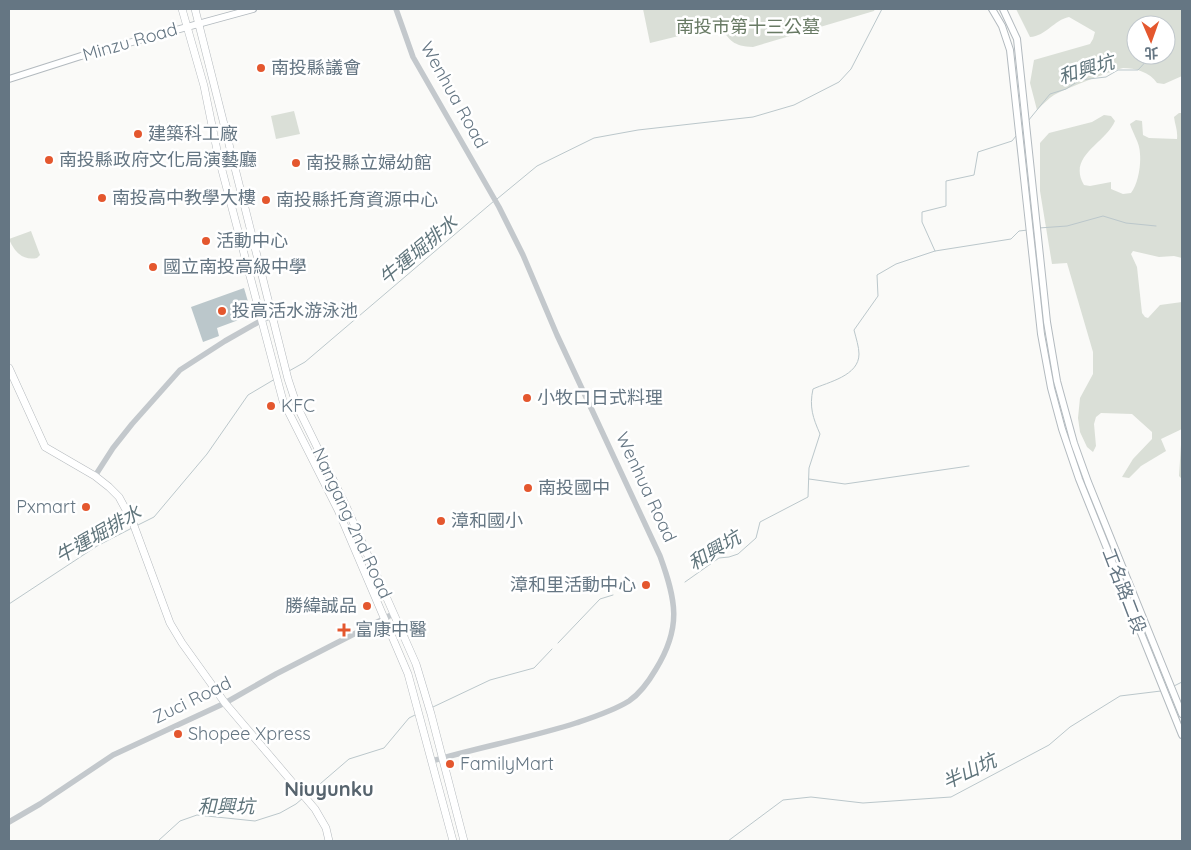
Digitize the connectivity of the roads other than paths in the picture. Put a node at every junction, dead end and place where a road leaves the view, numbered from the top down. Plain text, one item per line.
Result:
1 (182, 9) edge
2 (195, 9) edge
3 (253, 9) edge
4 (396, 9) edge
5 (992, 9) edge
6 (1002, 9) edge
7 (200, 23) junction
8 (187, 26) junction
9 (9, 79) edge
10 (273, 316) junction
11 (262, 320) junction
12 (9, 368) edge
13 (1065, 428) junction
14 (1070, 445) junction
15 (95, 476) junction
16 (393, 614) junction
17 (386, 618) junction
18 (225, 703) junction
19 (1182, 714) edge
20 (1182, 735) edge
21 (442, 758) junction
22 (432, 761) junction
23 (9, 822) edge
24 (329, 841) edge
25 (453, 841) edge
26 (464, 841) edge

1 - 8 main road
2 - 7 main road
3 - 7 main road, Minzu Road
4 - 21 street, Wenhua Road
5 - 13 main road
6 - 13 main road
7 - 8 main road, Minzu Road
7 - 10 main road
8 - 9 main road, Minzu Road
8 - 11 main road
10 - 11 street
10 - 16 main road, Nangang 2nd Road
11 - 15 street
11 - 17 main road, Nangang 2nd Road
12 - 15 main road
13 - 14 main road
14 - 19 main road, 工名路二段
14 - 20 main road, 工名路二段
15 - 18 main road
16 - 17 street, Zuci Road
16 - 21 main road, Nangang 2nd Road
17 - 18 street, Zuci Road
17 - 22 main road, Nangang 2nd Road
18 - 23 street, Zuci Road
18 - 24 main road
21 - 22 street, Wenhua Road
21 - 26 main road, Nangang 2nd Road
22 - 25 main road, Nangang 2nd Road

